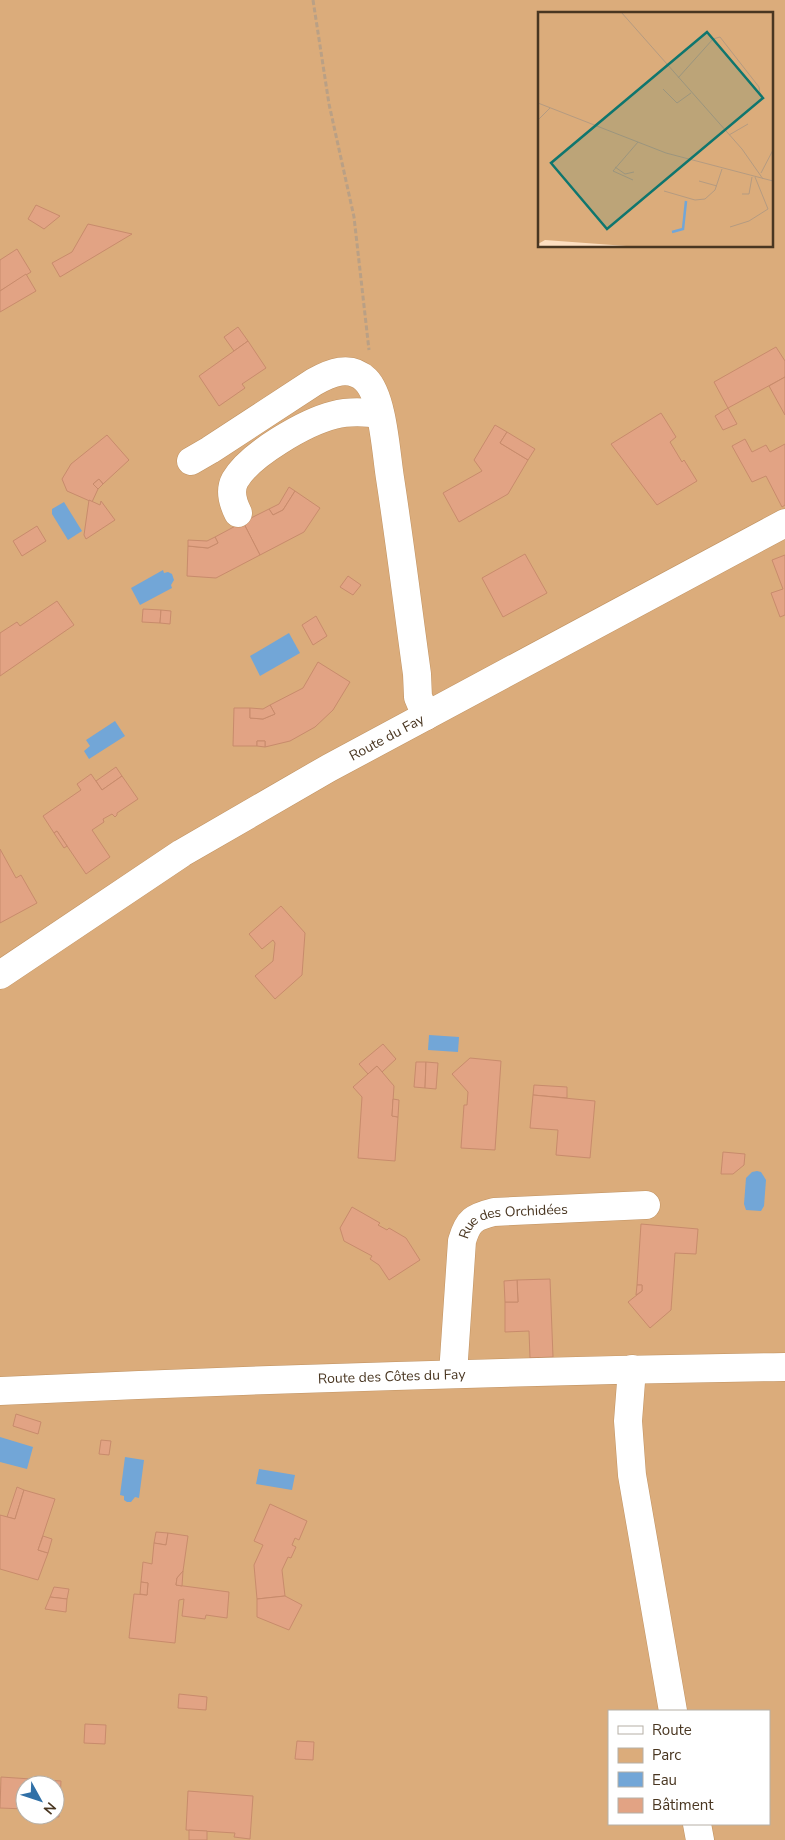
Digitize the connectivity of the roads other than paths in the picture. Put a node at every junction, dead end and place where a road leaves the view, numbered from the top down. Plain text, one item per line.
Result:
1 (380, 414) junction
2 (190, 461) dead end
3 (238, 513) dead end
4 (785, 523) edge
5 (426, 716) junction
6 (0, 975) edge
7 (646, 1205) dead end
8 (785, 1367) edge
9 (632, 1369) junction
10 (453, 1374) junction
11 (0, 1391) edge
12 (673, 1710) edge
13 (697, 1825) edge
14 (700, 1840) edge

1 - 2 street
1 - 3 street
1 - 5 street
4 - 5 street, Route du Fay
5 - 6 street, Route du Fay
7 - 10 street, Rue des Orchidées
8 - 9 street, Route des Côtes du Fay
9 - 10 street, Route des Côtes du Fay
9 - 12 street
10 - 11 street, Route des Côtes du Fay
13 - 14 street

